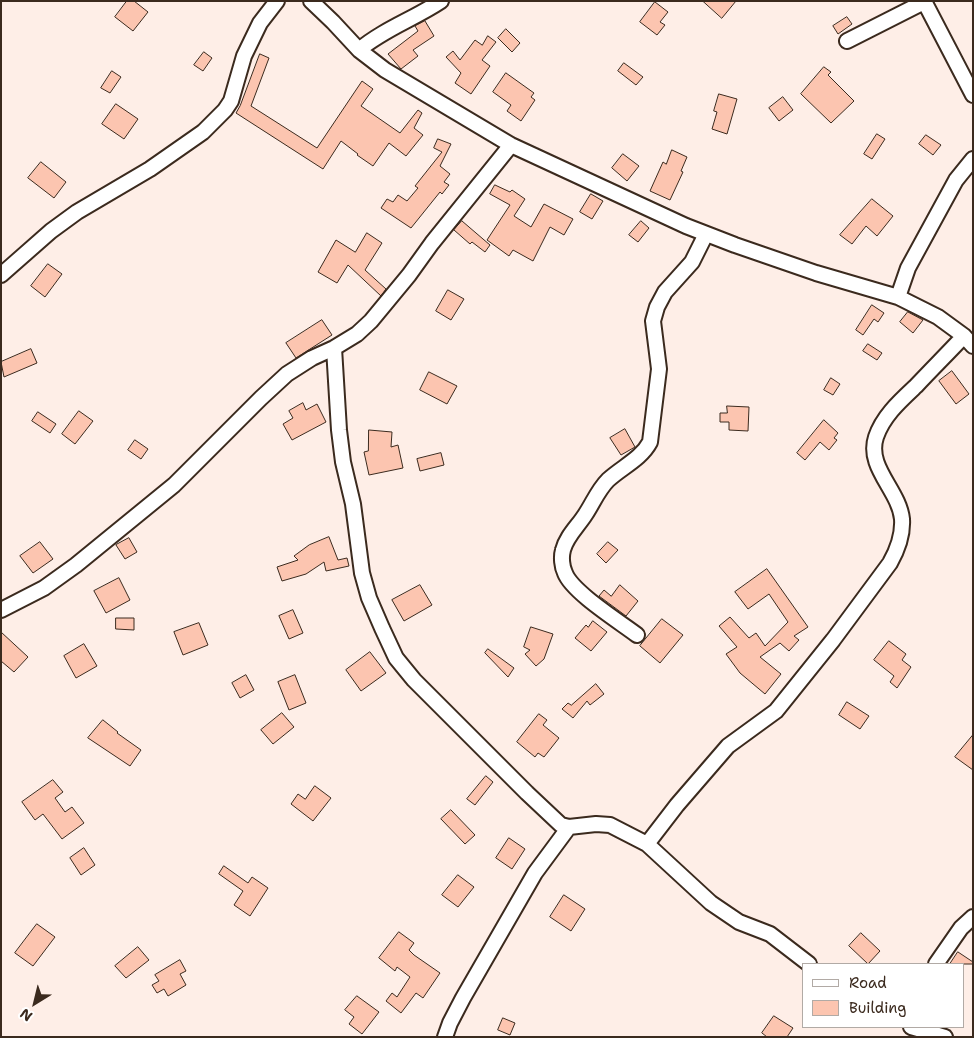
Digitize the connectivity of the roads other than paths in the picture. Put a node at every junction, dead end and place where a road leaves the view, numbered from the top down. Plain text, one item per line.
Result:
1 (277, 1) edge
2 (311, 1) edge
3 (441, 1) edge
4 (924, 2) edge
5 (348, 38) junction
6 (371, 40) junction
7 (847, 41) dead end
8 (359, 50) junction
9 (973, 95) edge
10 (512, 146) junction
11 (973, 159) edge
12 (706, 234) junction
13 (1, 275) edge
14 (898, 297) junction
15 (968, 341) edge
16 (334, 348) junction
17 (1, 610) edge
18 (637, 635) dead end
19 (568, 827) junction
20 (647, 844) junction
21 (973, 917) edge
22 (807, 963) edge
23 (937, 963) edge
24 (914, 1028) edge
25 (445, 1037) edge
26 (945, 1037) edge

1 - 13 street
2 - 5 street
3 - 6 street
4 - 7 street
4 - 9 street
5 - 6 street
5 - 8 street
6 - 8 street
8 - 10 street
10 - 12 street
10 - 16 street
11 - 14 street
12 - 14 street
12 - 18 street
14 - 15 street
15 - 20 street
16 - 17 street
16 - 19 street
19 - 20 street
19 - 25 street
20 - 22 street
21 - 23 street
24 - 26 street

